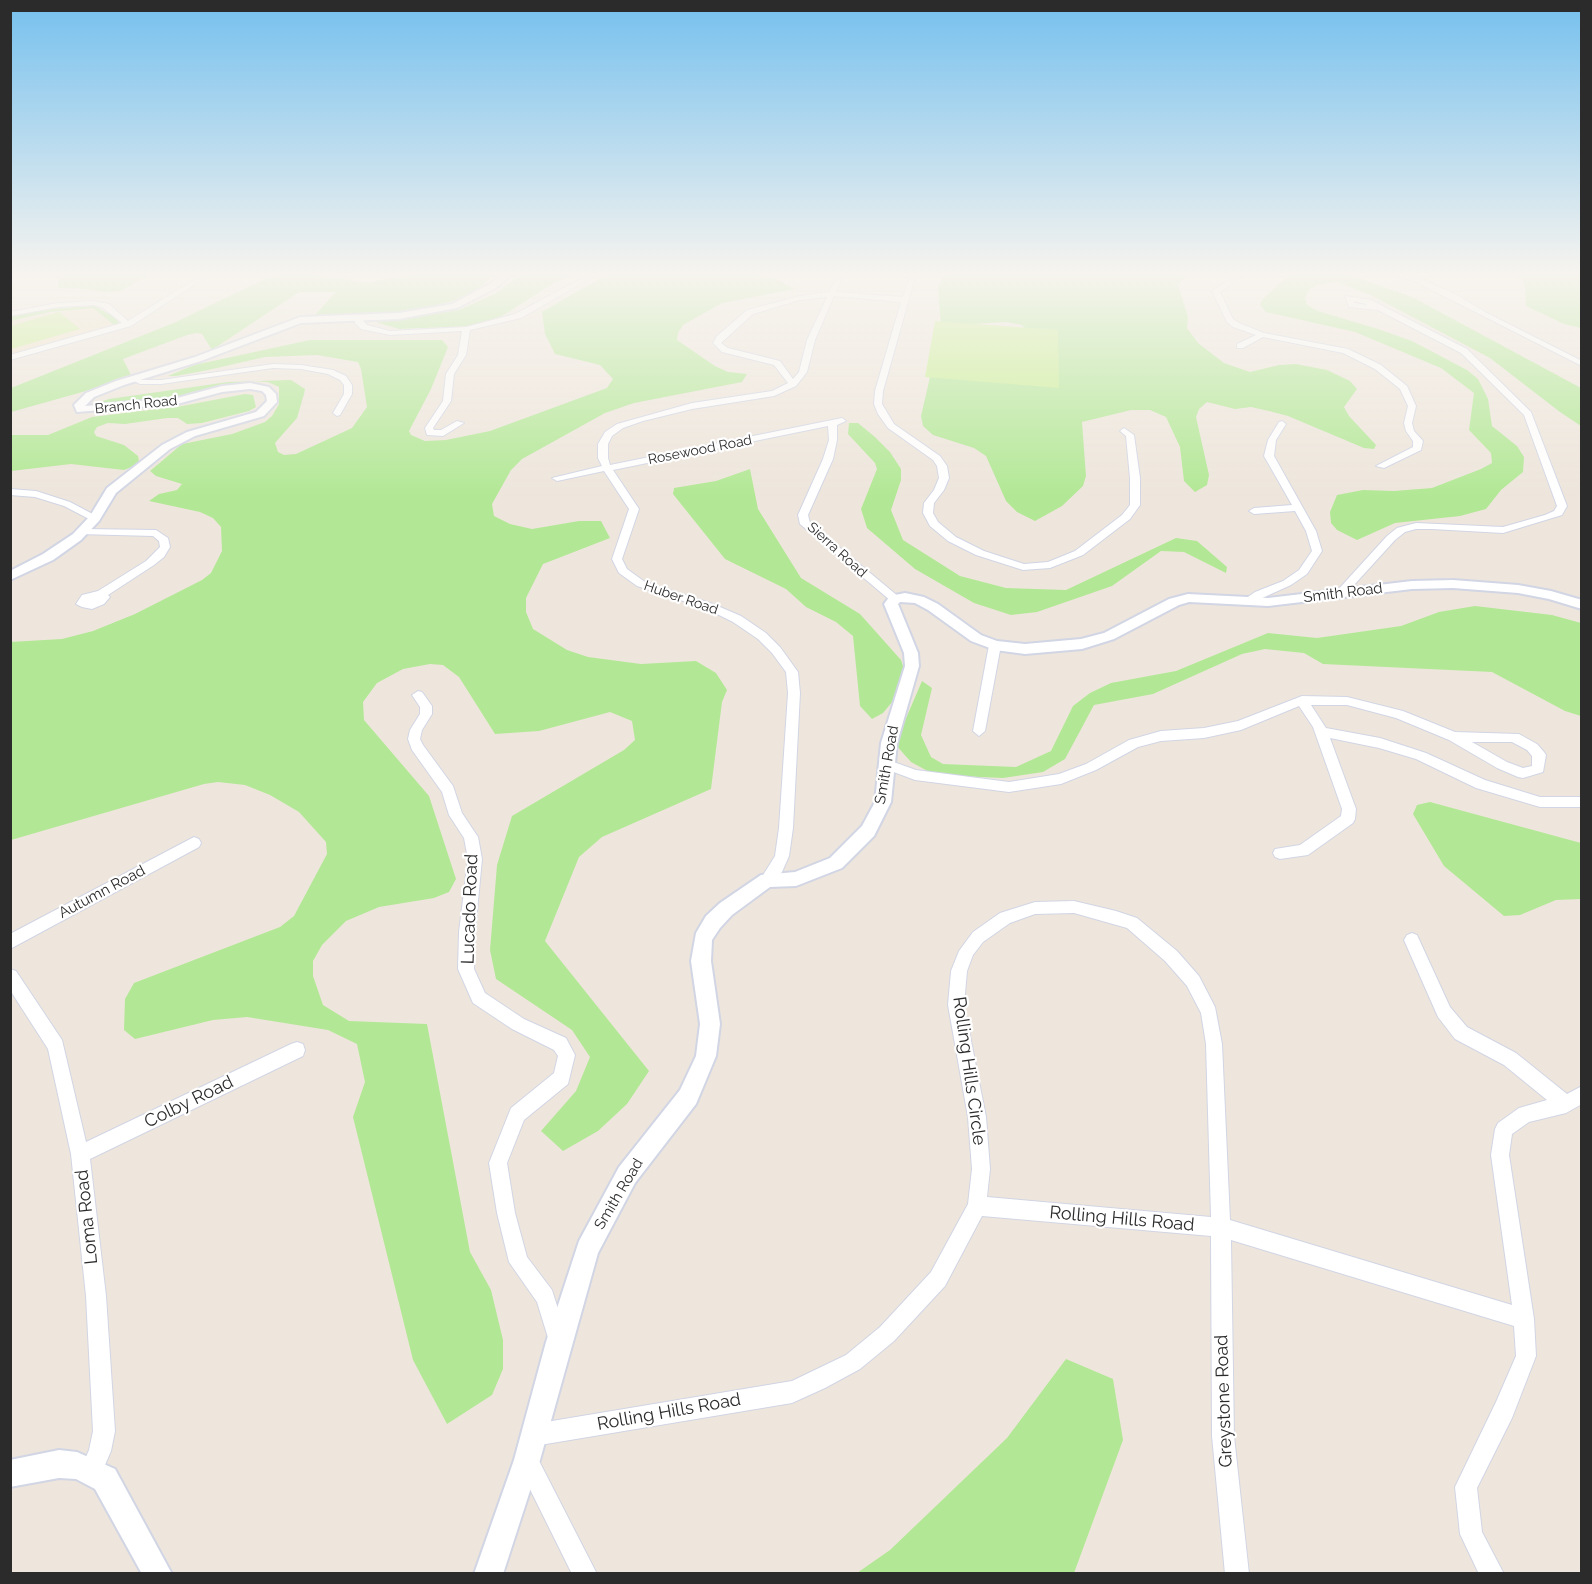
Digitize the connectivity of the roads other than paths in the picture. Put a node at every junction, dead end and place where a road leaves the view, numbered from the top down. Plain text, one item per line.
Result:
1 (45, 348) edge
2 (226, 348) edge
3 (463, 348) edge
4 (723, 348) edge
5 (809, 348) edge
6 (892, 348) edge
7 (1329, 348) edge
8 (1458, 348) edge
9 (1550, 348) edge
10 (10, 358) edge
11 (1581, 364) edge
12 (134, 379) junction
13 (793, 384) junction
14 (337, 413) dead end
15 (837, 422) joint
16 (460, 423) dead end
17 (1282, 424) dead end
18 (1124, 431) dead end
19 (1381, 466) dead end
20 (607, 468) junction
21 (557, 478) dead end
22 (10, 492) edge
23 (1297, 508) junction
24 (1254, 511) dead end
25 (95, 518) junction
26 (82, 532) junction
27 (10, 576) edge
28 (101, 594) dead end
29 (1340, 594) junction
30 (895, 599) junction
31 (1249, 601) junction
32 (1581, 604) edge
33 (995, 645) junction
34 (418, 695) dead end
35 (1302, 700) junction
36 (979, 730) dead end
37 (1321, 732) junction
38 (1454, 737) junction
39 (1495, 761) junction
40 (888, 765) junction
41 (1481, 784) junction
42 (1581, 802) edge
43 (194, 843) dead end
44 (1280, 853) dead end
45 (766, 880) junction
46 (1412, 940) dead end
47 (10, 942) edge
48 (10, 976) edge
49 (297, 1050) dead end
50 (1574, 1099) edge
51 (80, 1154) junction
52 (977, 1206) junction
53 (1221, 1227) junction
54 (1524, 1319) junction
55 (559, 1342) junction
56 (534, 1435) junction
57 (527, 1460) junction
58 (91, 1471) junction
59 (10, 1474) edge
60 (158, 1574) edge
61 (488, 1574) edge
62 (585, 1574) edge
63 (1237, 1574) edge
64 (1492, 1574) edge

1 - 10 street
2 - 12 street, Branch Road
3 - 16 street
4 - 13 street
5 - 13 street
6 - 18 street
7 - 19 street
8 - 29 street
9 - 11 street
12 - 14 street
12 - 25 street, Branch Road
13 - 20 street, Huber Road
15 - 20 street, Rosewood Road
15 - 30 street, Sierra Road
17 - 23 street
20 - 21 street, Rosewood Road
20 - 45 street, Huber Road
22 - 25 street
23 - 24 street
23 - 31 street
25 - 26 street
26 - 27 street
26 - 28 street
29 - 31 street, Smith Road
29 - 32 street, Smith Road
30 - 33 street, Smith Road
30 - 40 street, Smith Road
31 - 33 street, Smith Road
33 - 36 street
34 - 55 street, Lucado Road
35 - 37 street
35 - 38 street
35 - 40 street
37 - 41 street
37 - 44 street
38 - 39 street
38 - 39 street
39 - 41 street
40 - 45 street, Smith Road
41 - 42 street
43 - 47 street, Autumn Road
45 - 55 street, Smith Road
46 - 50 street
48 - 51 street, Loma Road
49 - 51 street, Colby Road
50 - 54 street
51 - 58 street, Loma Road
52 - 53 street, Rolling Hills Road
52 - 53 street, Rolling Hills Circle
52 - 56 street, Rolling Hills Road
53 - 54 street, Rolling Hills Road
53 - 63 street, Greystone Road
54 - 64 street
55 - 56 street, Smith Road
56 - 57 street, Smith Road
57 - 61 street, Smith Road
57 - 62 street
58 - 59 street
58 - 60 street

